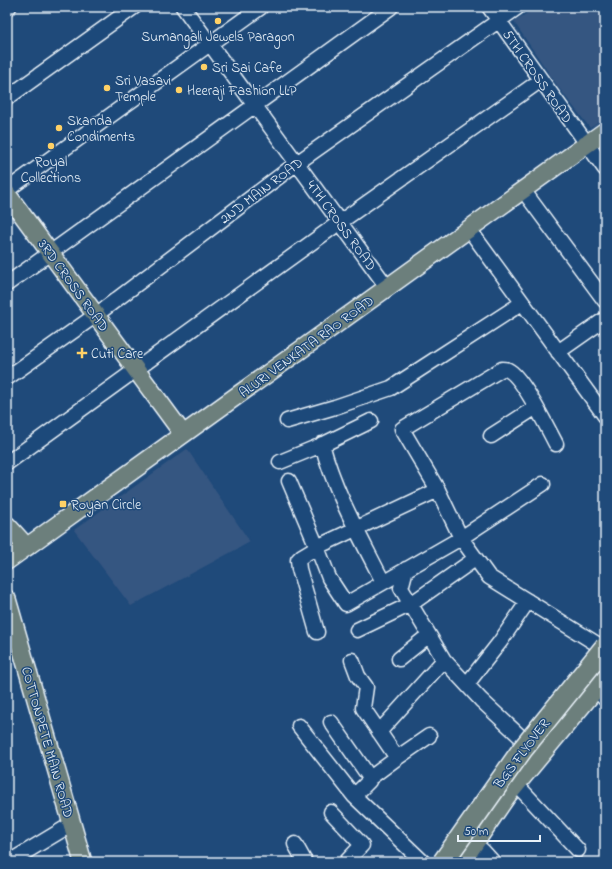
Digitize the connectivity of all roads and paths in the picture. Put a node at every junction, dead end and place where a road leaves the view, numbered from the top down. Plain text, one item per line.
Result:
1 (134, 7) edge
2 (183, 7) edge
3 (261, 7) edge
4 (390, 7) edge
5 (489, 7) edge
6 (518, 7) edge
7 (498, 20) junction
8 (210, 44) junction
9 (541, 80) junction
10 (7, 98) edge
11 (255, 106) junction
12 (605, 131) edge
13 (586, 144) junction
14 (297, 163) junction
15 (605, 169) edge
16 (7, 190) edge
17 (523, 190) junction
18 (7, 194) edge
19 (340, 222) junction
20 (469, 229) junction
21 (50, 253) junction
22 (7, 284) edge
23 (387, 287) junction
24 (605, 301) edge
25 (522, 303) junction
26 (96, 315) junction
27 (605, 319) edge
28 (558, 352) junction
29 (136, 370) junction
30 (7, 378) edge
31 (536, 407) junction
32 (605, 416) edge
33 (287, 421) dead end
34 (371, 421) dead end
35 (183, 434) junction
36 (491, 436) dead end
37 (322, 444) junction
38 (556, 444) dead end
39 (280, 462) dead end
40 (7, 463) edge
41 (289, 480) dead end
42 (543, 484) dead end
43 (438, 490) junction
44 (7, 525) edge
45 (356, 530) junction
46 (461, 538) junction
47 (27, 547) junction
48 (317, 547) junction
49 (476, 559) junction
50 (7, 561) edge
51 (406, 569) junction
52 (384, 582) junction
53 (7, 599) edge
54 (528, 601) junction
55 (411, 604) junction
56 (357, 630) dead end
57 (318, 632) dead end
58 (429, 635) junction
59 (603, 644) edge
60 (399, 658) dead end
61 (352, 660) dead end
62 (444, 660) junction
63 (467, 684) junction
64 (603, 687) edge
65 (331, 722) dead end
66 (298, 726) dead end
67 (379, 732) junction
68 (429, 736) dead end
69 (524, 740) junction
70 (397, 758) junction
71 (370, 778) junction
72 (517, 785) junction
73 (354, 796) junction
74 (331, 812) dead end
75 (72, 824) junction
76 (295, 844) dead end
77 (578, 850) dead end
78 (478, 852) edge
79 (9, 862) edge
80 (83, 862) edge
81 (305, 862) edge
82 (346, 862) edge
83 (424, 862) edge
84 (437, 862) edge
85 (443, 862) edge
86 (462, 862) edge
87 (493, 862) edge

1 - 10 street
2 - 8 street, 4TH CROSS ROAD
3 - 8 street
4 - 11 street
5 - 7 street, 5TH CROSS ROAD
6 - 7 street, 2ND MAIN ROAD
7 - 9 street, 5TH CROSS ROAD
7 - 14 street, 2ND MAIN ROAD
8 - 11 street, 4TH CROSS ROAD
8 - 16 street
9 - 13 street, 5TH CROSS ROAD
9 - 19 street
11 - 14 street, 4TH CROSS ROAD
11 - 21 street
12 - 13 main road, ALURI VENKATA RAO ROAD
13 - 15 street, 5TH CROSS ROAD
13 - 17 main road, ALURI VENKATA RAO ROAD
14 - 19 street, 4TH CROSS ROAD
14 - 26 street, 2ND MAIN ROAD
17 - 20 main road, ALURI VENKATA RAO ROAD
17 - 24 street
18 - 21 main road, 3RD CROSS ROAD
19 - 23 street, 4TH CROSS ROAD
19 - 29 street
20 - 23 main road, ALURI VENKATA RAO ROAD
20 - 25 street
21 - 22 street
21 - 26 main road, 3RD CROSS ROAD
23 - 35 main road, ALURI VENKATA RAO ROAD
25 - 28 street
25 - 33 street
26 - 29 main road, 3RD CROSS ROAD
26 - 30 street, 2ND MAIN ROAD
27 - 28 street
28 - 32 street
29 - 35 main road, 3RD CROSS ROAD
29 - 40 street
31 - 36 street
31 - 38 street
31 - 43 street
34 - 37 street
35 - 47 main road, ALURI VENKATA RAO ROAD
37 - 39 street
37 - 45 street
41 - 48 street
42 - 46 street
43 - 45 street
43 - 46 street
44 - 47 main road
45 - 48 street
45 - 52 street
46 - 49 street
46 - 51 street
47 - 50 main road, ALURI VENKATA RAO ROAD
48 - 52 street
48 - 57 street
49 - 54 street
49 - 55 street
51 - 52 street
51 - 55 street
53 - 75 main road, COTTONPETE MAIN ROAD
54 - 59 street
54 - 63 street
55 - 56 street
55 - 58 street
58 - 60 street
58 - 62 street
59 - 69 main road
59 - 85 highway, BGS FLYOVER, bridge
61 - 67 street
62 - 63 street
62 - 67 street
63 - 69 street
64 - 72 main road
65 - 71 street
66 - 73 street
67 - 70 street
68 - 70 street
69 - 84 main road
70 - 71 street
71 - 73 street
72 - 77 street
72 - 78 main road
73 - 83 street
74 - 82 street
75 - 79 street
75 - 80 main road, COTTONPETE MAIN ROAD
76 - 81 street
78 - 86 main road
78 - 87 street

